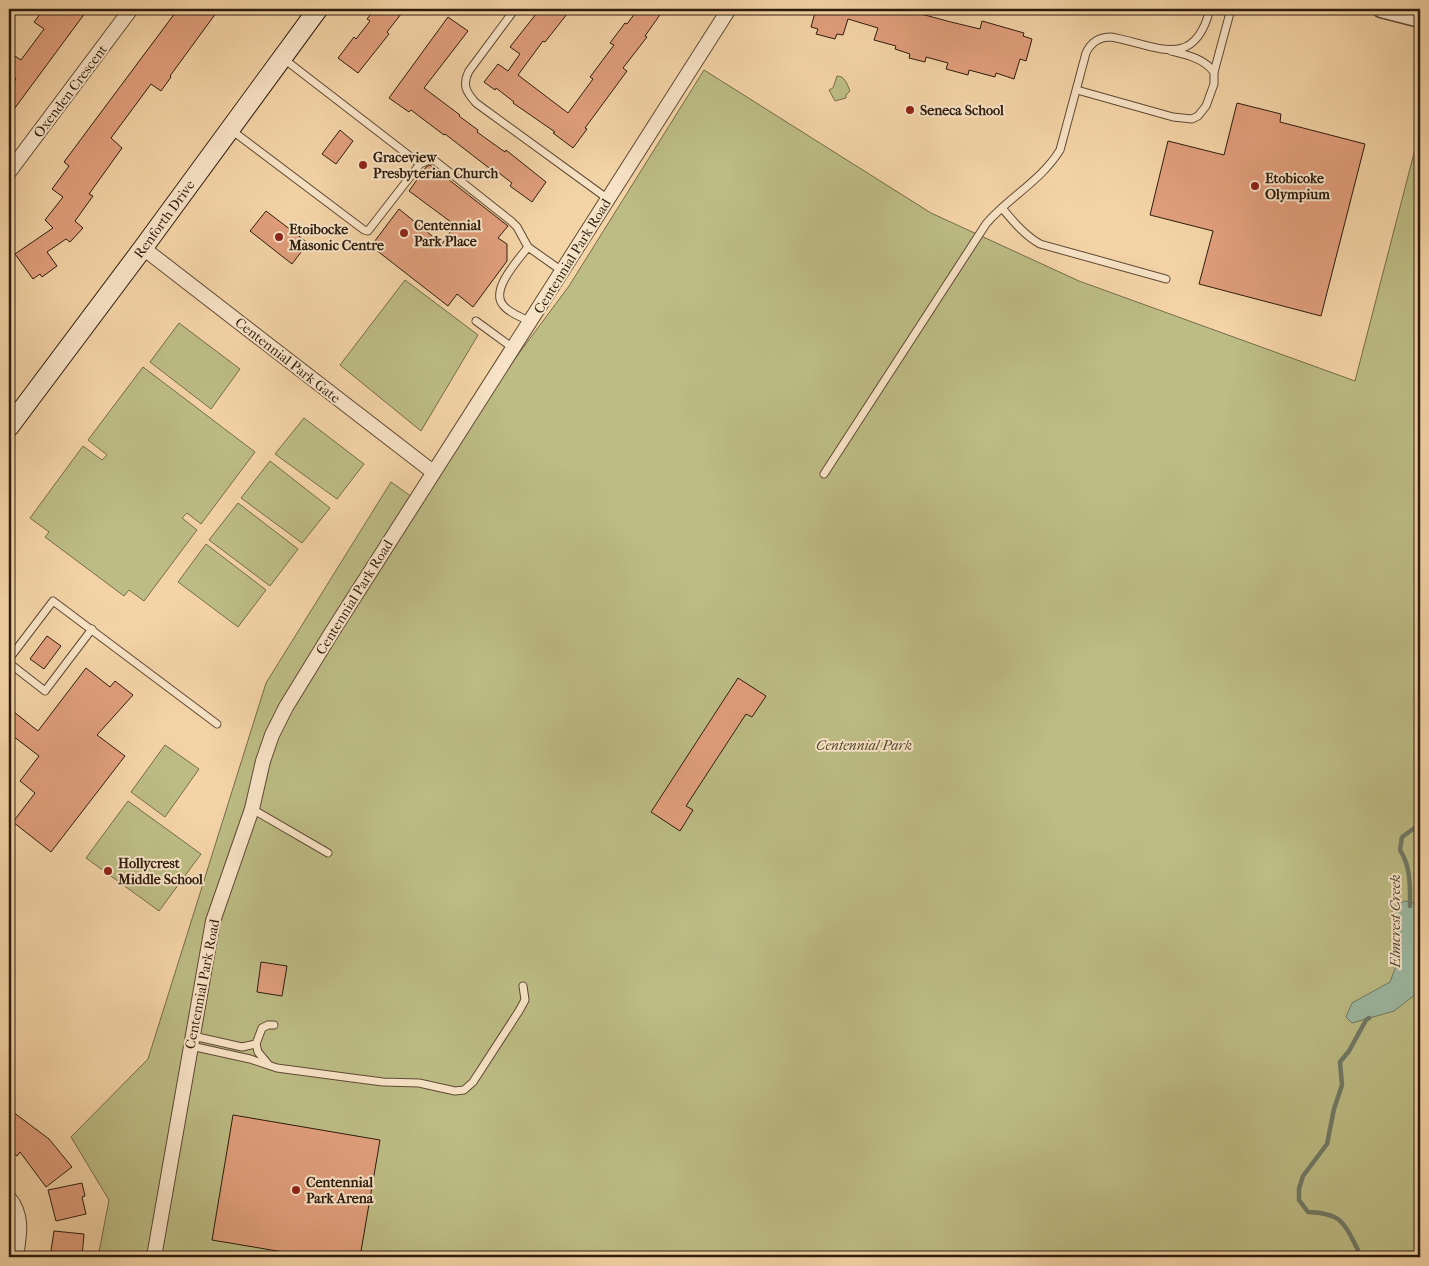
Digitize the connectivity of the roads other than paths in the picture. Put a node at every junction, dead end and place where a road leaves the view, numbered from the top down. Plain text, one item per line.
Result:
1 (131, 9) edge
2 (318, 9) edge
3 (515, 9) edge
4 (1210, 9) edge
5 (1231, 9) edge
6 (1381, 9) edge
7 (726, 10) edge
8 (1420, 19) edge
9 (1170, 51) junction
10 (282, 58) junction
11 (1214, 72) junction
12 (1077, 90) junction
13 (230, 129) junction
14 (420, 164) junction
15 (9, 172) edge
16 (608, 199) junction
17 (1002, 208) junction
18 (143, 248) junction
19 (528, 248) junction
20 (562, 271) junction
21 (1166, 279) dead end
22 (476, 321) dead end
23 (530, 322) junction
24 (513, 348) junction
25 (9, 427) edge
26 (433, 472) junction
27 (824, 474) dead end
28 (92, 629) junction
29 (9, 659) edge
30 (9, 663) edge
31 (217, 724) dead end
32 (252, 809) junction
33 (328, 853) dead end
34 (523, 986) dead end
35 (274, 1025) dead end
36 (192, 1041) junction
37 (256, 1044) junction
38 (268, 1064) junction
39 (9, 1198) edge
40 (16, 1257) edge
41 (154, 1257) edge

1 - 15 street, Oxenden Crescent
2 - 10 main road, Renforth Drive
3 - 16 lane
4 - 9 lane
5 - 11 lane
6 - 8 street
7 - 16 street, Centennial Park Road
9 - 11 lane
9 - 12 lane
10 - 13 main road, Renforth Drive
10 - 14 lane
11 - 12 lane
12 - 17 lane
13 - 14 lane
13 - 18 main road, Renforth Drive
14 - 19 lane
16 - 20 street, Centennial Park Road
17 - 21 lane
17 - 27 lane
18 - 25 main road, Renforth Drive
18 - 26 street, Centennial Park Gate
19 - 20 lane
19 - 23 lane
20 - 23 street, Centennial Park Road
22 - 24 lane
23 - 24 street, Centennial Park Road
24 - 26 street, Centennial Park Road
26 - 32 street, Centennial Park Road
28 - 29 lane
28 - 30 lane
28 - 31 lane
32 - 33 lane
32 - 36 street, Centennial Park Road
34 - 38 lane
35 - 37 lane
36 - 37 lane
36 - 38 lane
36 - 41 street, Centennial Park Road
37 - 38 lane
39 - 40 street

